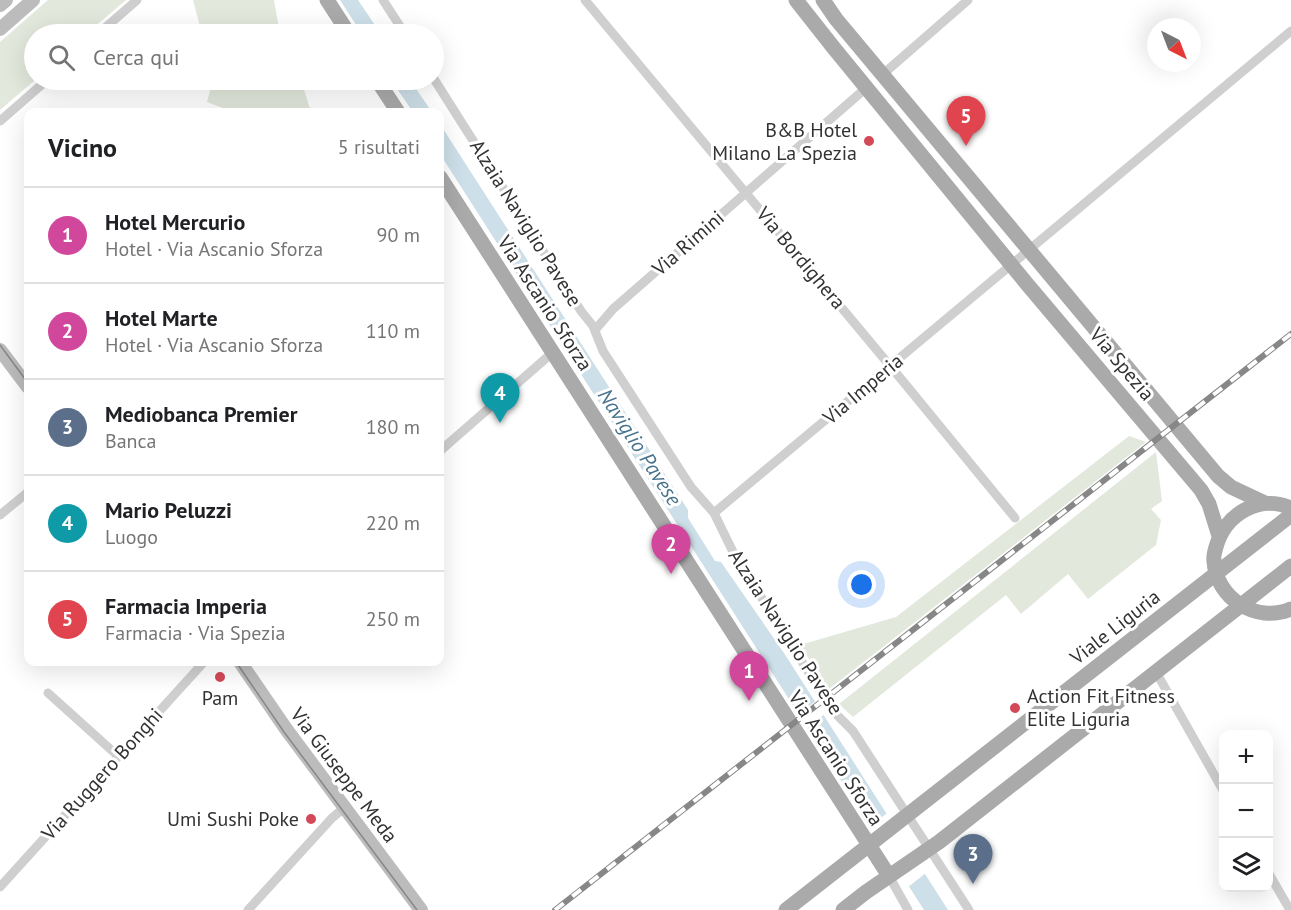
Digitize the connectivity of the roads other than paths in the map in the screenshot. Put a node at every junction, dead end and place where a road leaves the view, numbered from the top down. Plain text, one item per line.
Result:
1 (6, 0) edge
2 (33, 0) edge
3 (137, 0) edge
4 (327, 0) edge
5 (383, 0) edge
6 (585, 0) edge
7 (796, 0) edge
8 (823, 0) edge
9 (968, 0) edge
10 (0, 5) edge
11 (109, 24) edge
12 (343, 24) edge
13 (399, 24) edge
14 (0, 29) edge
15 (1291, 31) edge
16 (877, 85) junction
17 (36, 90) edge
18 (384, 90) edge
19 (441, 90) edge
20 (395, 108) edge
21 (0, 121) edge
22 (444, 183) edge
23 (746, 193) junction
24 (1030, 250) junction
25 (1012, 265) junction
26 (595, 330) junction
27 (0, 350) edge
28 (552, 353) junction
29 (891, 366) junction
30 (24, 382) edge
31 (444, 448) edge
32 (24, 495) edge
33 (1265, 503) junction
34 (1291, 508) edge
35 (714, 513) junction
36 (0, 515) edge
37 (1291, 515) edge
38 (1015, 518) dead end
39 (1219, 536) junction
40 (1291, 566) edge
41 (1217, 574) junction
42 (1241, 606) junction
43 (1289, 611) edge
44 (200, 666) edge
45 (243, 666) edge
46 (1156, 672) junction
47 (48, 693) dead end
48 (118, 756) junction
49 (1219, 784) edge
50 (344, 808) junction
51 (903, 818) junction
52 (872, 843) junction
53 (925, 852) junction
54 (892, 874) junction
55 (1273, 880) edge
56 (0, 887) edge
57 (248, 910) edge
58 (421, 910) edge
59 (786, 910) edge
60 (843, 910) edge
61 (908, 910) edge
62 (969, 910) edge
63 (1290, 910) edge

1 - 10 street
2 - 14 street
3 - 11 street
4 - 12 main road
5 - 13 street
6 - 23 street, Via Bordighera
7 - 16 main road, Via Spezia
8 - 16 main road, Via Spezia
9 - 16 street, Via Rimini
15 - 24 street
16 - 23 street, Via Rimini
16 - 24 main road, Via Spezia
16 - 25 main road, Via Spezia
17 - 21 street
18 - 20 main road
19 - 26 street, Alzaia Naviglio Pavese
22 - 28 main road, Via Ascanio Sforza
23 - 26 street, Via Rimini
23 - 29 street, Via Bordighera
24 - 25 street
24 - 33 main road, Via Spezia
25 - 29 street, Via Imperia
25 - 39 main road, Via Spezia
26 - 35 street, Alzaia Naviglio Pavese
27 - 30 street
28 - 31 street
28 - 52 main road, Via Ascanio Sforza
29 - 35 street, Via Imperia
29 - 38 street, Via Bordighera
32 - 36 street
33 - 34 main road, Via Spezia
33 - 39 main road
35 - 51 street, Alzaia Naviglio Pavese
37 - 41 main road, Viale Liguria
39 - 41 main road
40 - 42 main road
41 - 42 main road
41 - 51 main road, Viale Liguria
42 - 43 main road
42 - 46 main road
44 - 48 street, Via Ruggero Bonghi
45 - 50 street, Via Giuseppe Meda
46 - 49 street
46 - 53 main road
47 - 48 street
48 - 56 street, Via Ruggero Bonghi
50 - 57 street
50 - 58 street, Via Giuseppe Meda
51 - 52 main road, Viale Liguria
51 - 53 street, Alzaia Naviglio Pavese
52 - 54 main road, Via Ascanio Sforza
52 - 59 main road, Viale Liguria
53 - 54 main road
53 - 62 street, Alzaia Naviglio Pavese
54 - 60 main road
54 - 61 street
55 - 63 street

